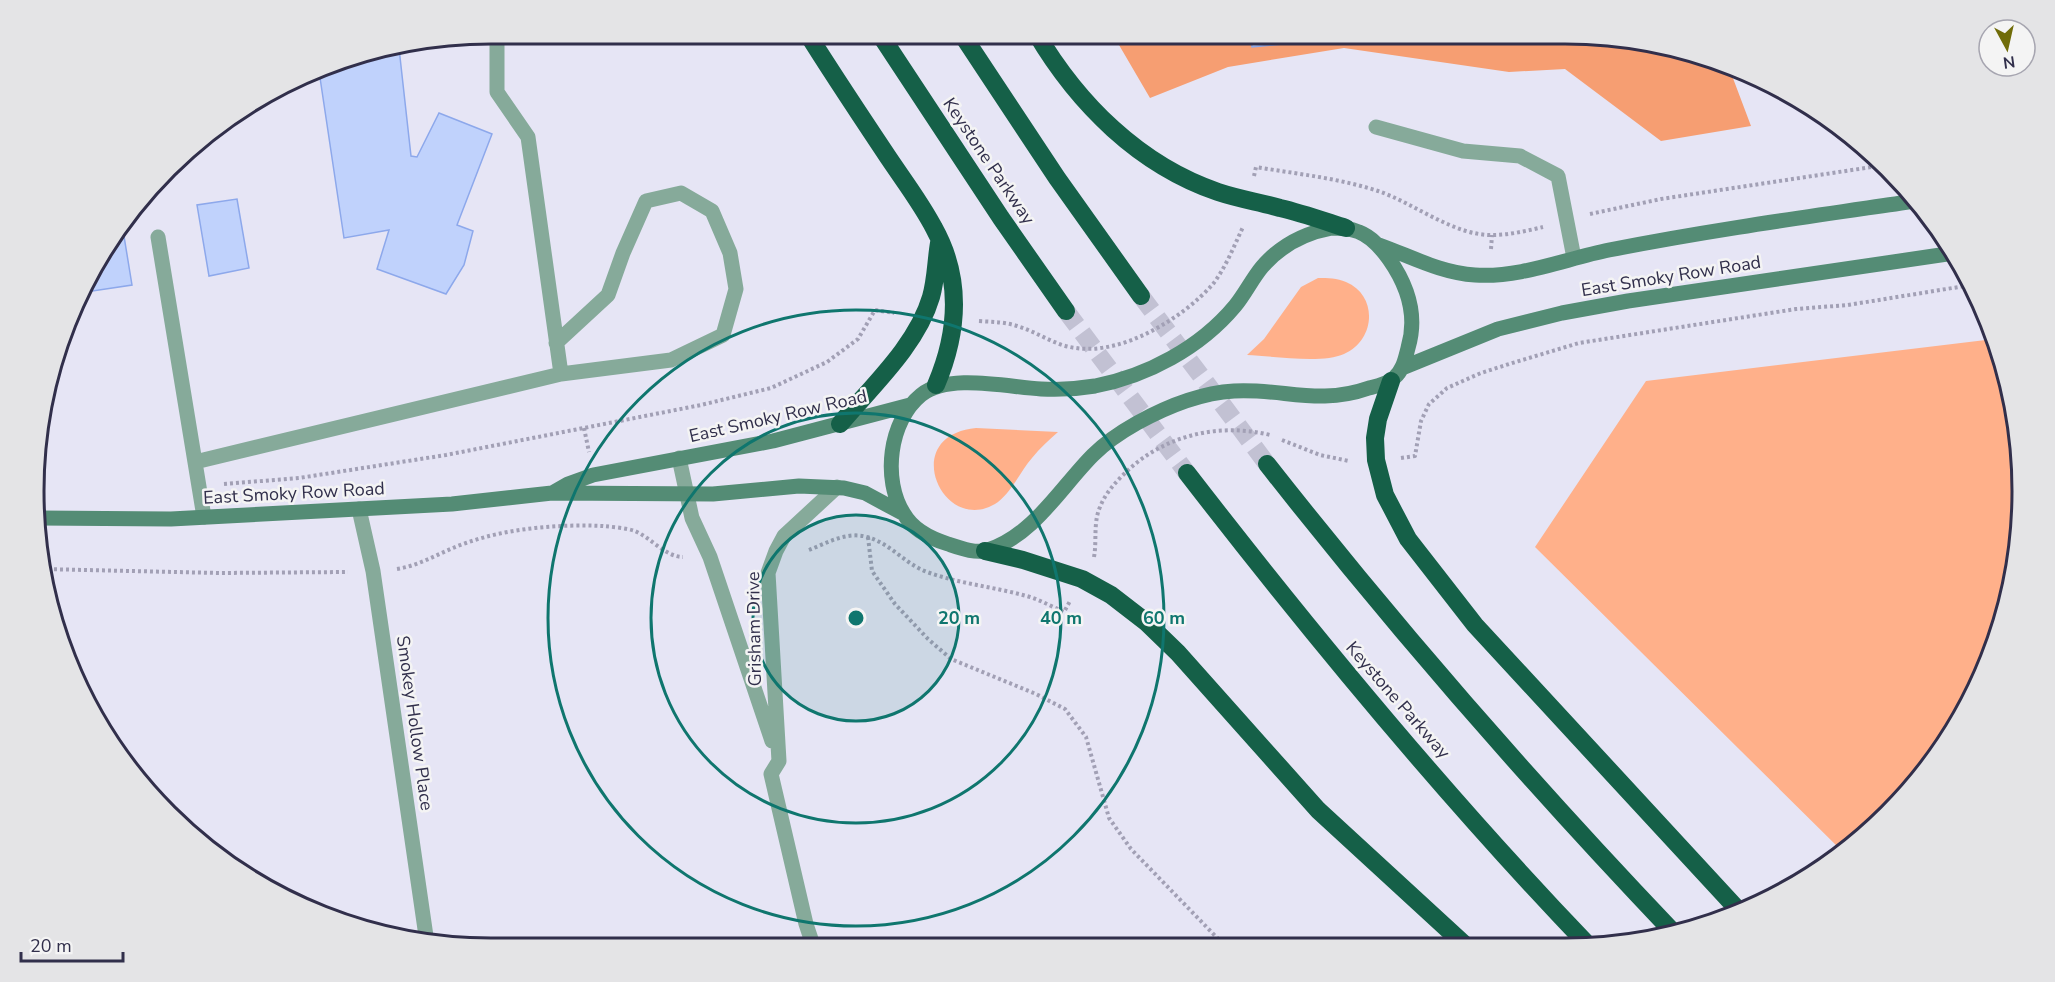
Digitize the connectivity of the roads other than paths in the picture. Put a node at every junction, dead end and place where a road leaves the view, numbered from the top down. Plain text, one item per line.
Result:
1 (497, 44) edge
2 (814, 44) edge
3 (886, 44) edge
4 (968, 44) edge
5 (1042, 44) edge
6 (1376, 127) dead end
7 (1905, 202) edge
8 (1346, 228) junction
9 (158, 237) dead end
10 (939, 238) junction
11 (1379, 245) junction
12 (1944, 254) edge
13 (1574, 258) junction
14 (1141, 296) tunnel mouth
15 (1066, 311) tunnel mouth
16 (556, 343) junction
17 (561, 374) junction
18 (1397, 374) junction
19 (936, 385) junction
20 (910, 405) junction
21 (840, 424) junction
22 (679, 458) junction
23 (195, 462) junction
24 (1268, 464) tunnel mouth
25 (1187, 473) tunnel mouth
26 (837, 487) junction
27 (552, 493) junction
28 (686, 494) junction
29 (359, 509) junction
30 (904, 514) junction
31 (204, 517) junction
32 (44, 518) edge
33 (985, 551) junction
34 (779, 760) junction
35 (1733, 905) edge
36 (1667, 926) edge
37 (426, 934) edge
38 (811, 938) edge
39 (1457, 938) edge
40 (1582, 938) edge

1 - 16 street
2 - 10 highway
3 - 15 highway, Keystone Parkway
4 - 14 highway
5 - 8 highway
6 - 13 street
7 - 13 street, East Smoky Row Road
8 - 11 street
8 - 19 street
9 - 23 street
10 - 19 highway
10 - 21 highway
11 - 13 street, East Smoky Row Road
11 - 18 street
12 - 18 street, East Smoky Row Road
16 - 17 street
16 - 17 street
17 - 23 street
18 - 33 street, East Smoky Row Road
18 - 35 highway
19 - 20 street
20 - 21 street, East Smoky Row Road
20 - 30 street
21 - 22 street, East Smoky Row Road
22 - 27 street, East Smoky Row Road
22 - 28 street, Grisham Drive
23 - 31 street
24 - 36 highway
25 - 40 highway, Keystone Parkway
26 - 28 street, East Smoky Row Road
26 - 30 street, East Smoky Row Road
26 - 34 street, Grisham Drive
27 - 28 street, East Smoky Row Road
27 - 29 street, East Smoky Row Road
28 - 34 street, Grisham Drive
29 - 31 street, East Smoky Row Road
29 - 37 street, Smokey Hollow Place
30 - 33 street
31 - 32 street, East Smoky Row Road
33 - 39 highway
34 - 38 street, Grisham Drive

